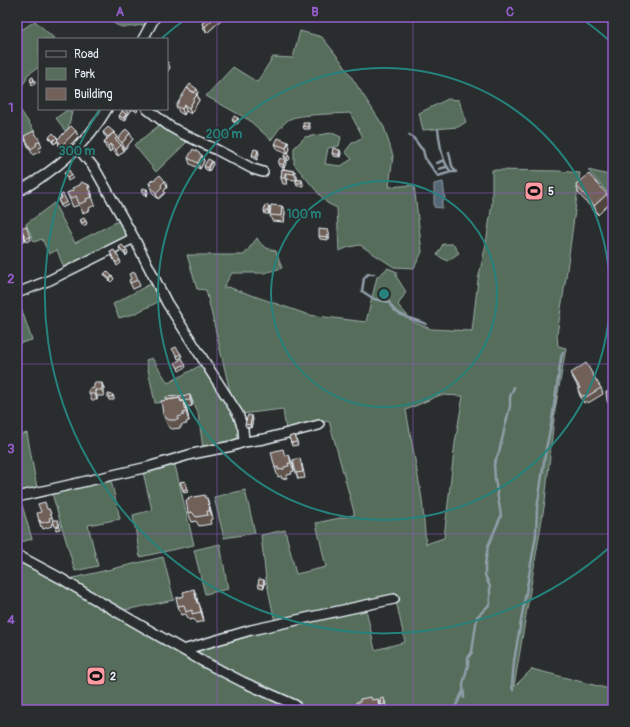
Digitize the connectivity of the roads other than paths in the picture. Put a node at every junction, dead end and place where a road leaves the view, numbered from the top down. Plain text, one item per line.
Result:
1 (155, 17) edge
2 (144, 38) edge
3 (107, 110) edge
4 (148, 110) edge
5 (78, 148) junction
6 (264, 172) dead end
7 (17, 191) edge
8 (134, 238) junction
9 (17, 294) edge
10 (319, 425) dead end
11 (244, 442) junction
12 (17, 496) edge
13 (17, 555) edge
14 (394, 599) dead end
15 (183, 650) junction
16 (295, 705) dead end

1 - 2 street
3 - 5 street
4 - 6 street
5 - 7 street
5 - 8 street
8 - 9 street
8 - 11 street
10 - 11 street
11 - 12 street
13 - 15 street
14 - 15 street
15 - 16 street

